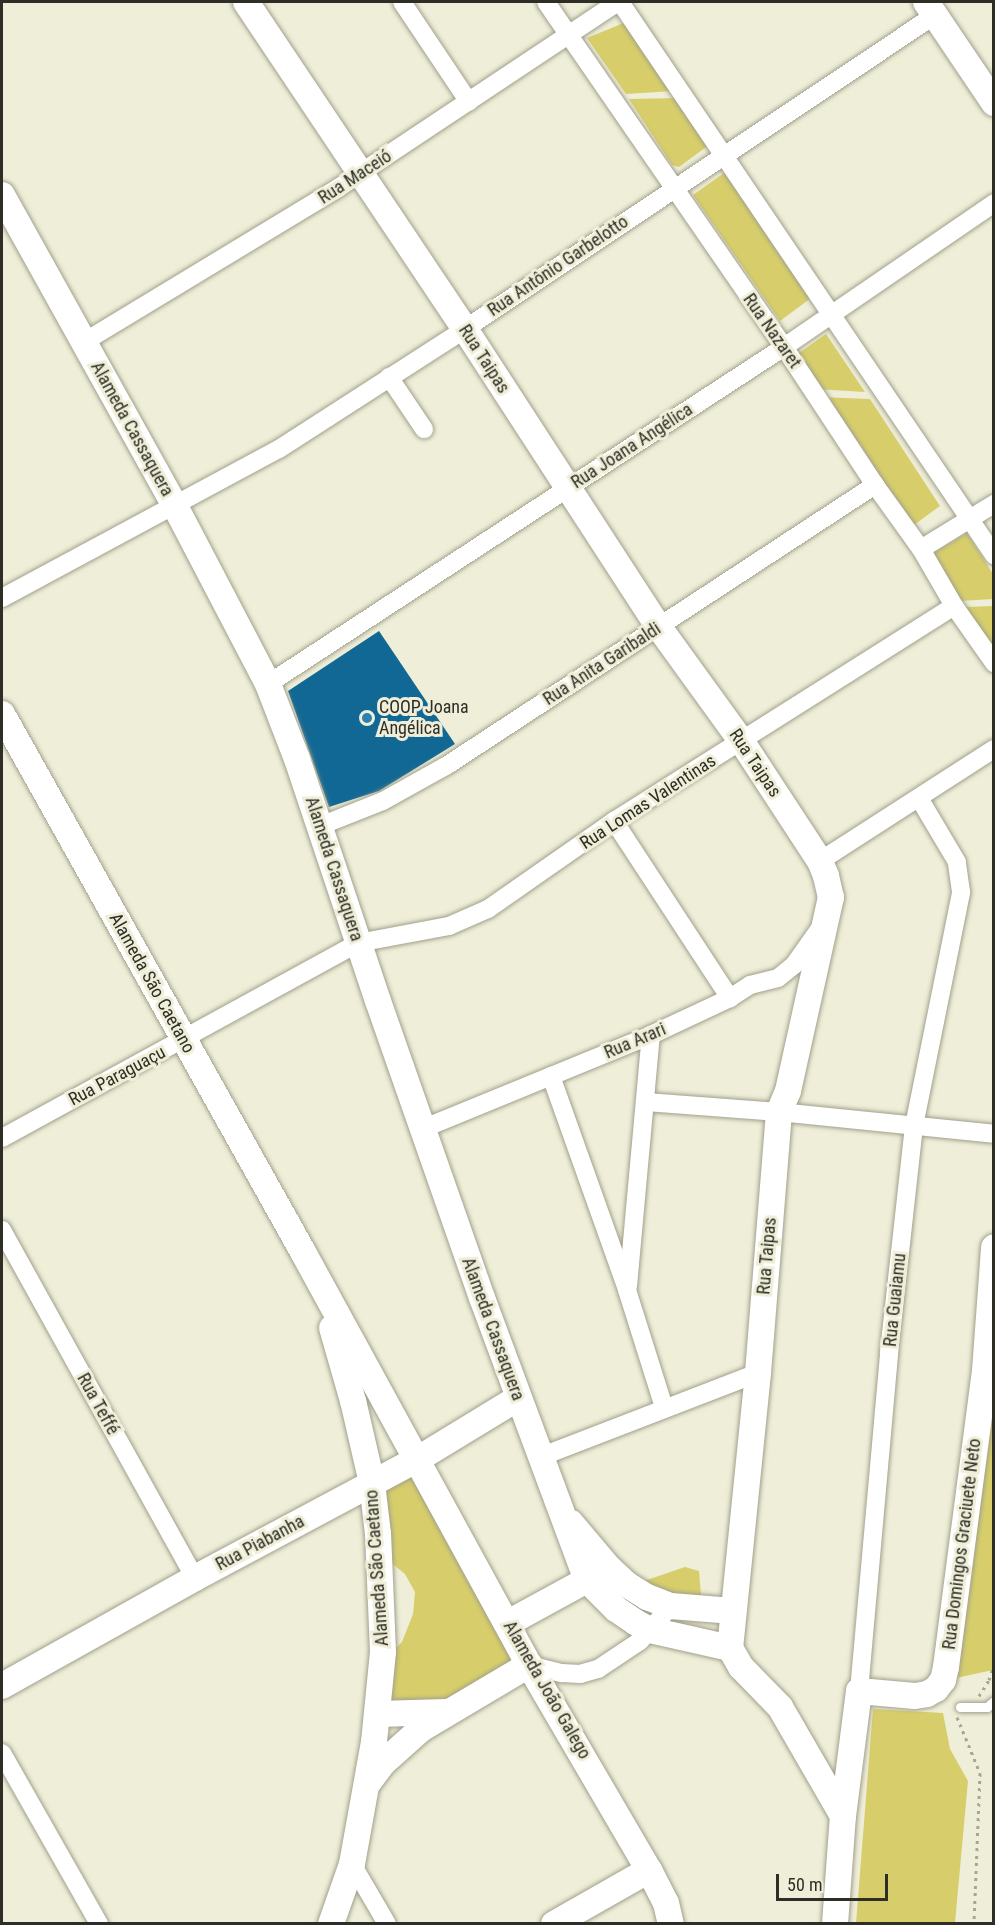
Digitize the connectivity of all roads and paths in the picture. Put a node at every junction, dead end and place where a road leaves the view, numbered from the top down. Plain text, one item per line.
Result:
1 (246, 2) edge
2 (402, 2) edge
3 (546, 2) edge
4 (619, 2) edge
5 (931, 8) edge
6 (568, 35) junction
7 (469, 102) junction
8 (993, 103) edge
9 (723, 154) junction
10 (361, 173) junction
11 (673, 188) junction
12 (2, 195) edge
13 (993, 203) edge
14 (830, 314) junction
15 (465, 329) junction
16 (84, 342) junction
17 (784, 347) junction
18 (389, 377) junction
19 (424, 429) dead end
20 (875, 485) junction
21 (567, 489) junction
22 (993, 504) edge
23 (175, 506) junction
24 (970, 520) junction
25 (921, 549) junction
26 (993, 555) edge
27 (2, 598) edge
28 (954, 606) junction
29 (658, 626) junction
30 (993, 663) edge
31 (268, 684) junction
32 (2, 714) edge
33 (742, 742) junction
34 (993, 749) edge
35 (919, 798) junction
36 (614, 822) junction
37 (320, 826) junction
38 (820, 861) junction
39 (824, 922) junction
40 (358, 943) junction
41 (730, 998) junction
42 (651, 1035) junction
43 (184, 1040) junction
44 (551, 1076) junction
45 (646, 1102) junction
46 (779, 1112) junction
47 (914, 1126) junction
48 (422, 1129) junction
49 (993, 1134) edge
50 (2, 1138) edge
51 (2, 1230) edge
52 (993, 1247) edge
53 (303, 1252) junction
54 (627, 1290) junction
55 (758, 1372) junction
56 (518, 1398) junction
57 (664, 1407) junction
58 (540, 1457) junction
59 (418, 1459) junction
60 (372, 1483) junction
61 (559, 1508) junction
62 (195, 1578) junction
63 (587, 1580) junction
64 (672, 1606) junction
65 (734, 1611) junction
66 (508, 1623) junction
67 (650, 1630) junction
68 (730, 1648) junction
69 (529, 1665) junction
70 (993, 1665) edge
71 (2, 1686) edge
72 (859, 1691) junction
73 (993, 1701) edge
74 (960, 1707) joint
75 (972, 1708) junction
76 (447, 1712) junction
77 (377, 1714) junction
78 (2, 1753) edge
79 (366, 1786) junction
80 (843, 1816) junction
81 (352, 1864) junction
82 (650, 1870) junction
83 (99, 1923) edge
84 (331, 1923) edge
85 (387, 1923) edge
86 (554, 1923) edge
87 (671, 1923) edge
88 (835, 1923) edge
89 (974, 1923) edge

1 - 10 street, Rua Taipas
2 - 7 street
3 - 6 street, Rua Nazaret
4 - 6 street, Rua Maceió
4 - 9 street
5 - 8 street
5 - 9 street, Rua Antônio Garbelotto
6 - 7 street, Rua Maceió
6 - 11 street, Rua Nazaret
7 - 10 street, Rua Maceió
9 - 11 street, Rua Antônio Garbelotto
9 - 14 street
10 - 15 street, Rua Taipas
10 - 16 street, Rua Maceió
11 - 15 street, Rua Antônio Garbelotto
11 - 17 street, Rua Nazaret
12 - 16 street, Alameda Cassaquera
13 - 14 street, Rua Joana Angélica
14 - 17 street, Rua Joana Angélica
14 - 24 street
15 - 18 street, Rua Antônio Garbelotto
15 - 21 street, Rua Taipas
16 - 23 street, Alameda Cassaquera
17 - 20 street, Rua Nazaret
17 - 21 street, Rua Joana Angélica
18 - 19 street
18 - 23 street, Rua Antônio Garbelotto
20 - 25 street, Rua Nazaret
20 - 29 street, Rua Anita Garibaldi
21 - 29 street, Rua Taipas
21 - 31 street, Rua Joana Angélica
22 - 24 street
23 - 27 street, Rua Antônio Garbelotto
23 - 31 street, Alameda Cassaquera
24 - 25 street
24 - 26 street
25 - 28 street, Rua Nazaret
28 - 30 street, Rua Nazaret
28 - 33 street, Rua Lomas Valentinas
29 - 33 street, Rua Taipas
29 - 37 street, Rua Anita Garibaldi
31 - 37 street, Alameda Cassaquera
32 - 43 street, Alameda São Caetano
33 - 36 street, Rua Lomas Valentinas
33 - 38 street, Rua Taipas
34 - 35 street
35 - 38 street
35 - 47 street, Rua Guaiamu
36 - 40 street, Rua Lomas Valentinas
36 - 41 street
37 - 40 street, Alameda Cassaquera
38 - 39 street, Rua Taipas
39 - 41 street, Rua Arari
39 - 46 street, Rua Taipas
40 - 43 street, Rua Paraguaçu
40 - 48 street, Alameda Cassaquera
41 - 42 street, Rua Arari
42 - 44 street, Rua Arari
42 - 45 street
43 - 50 street, Rua Paraguaçu
43 - 53 street, Alameda São Caetano
44 - 48 street, Rua Arari
44 - 54 street
45 - 46 street
45 - 54 street
46 - 47 street
46 - 55 street, Rua Taipas
47 - 49 street
47 - 72 street, Rua Guaiamu
48 - 56 street, Alameda Cassaquera
51 - 62 street, Rua Teffé
52 - 72 street, Rua Domingos Graciuete Neto
53 - 59 street, Alameda São Caetano
53 - 60 street, Alameda São Caetano
54 - 57 street
55 - 57 street
55 - 65 street, Rua Taipas
56 - 58 street, Alameda Cassaquera
56 - 59 street, Rua Piabanha
57 - 58 street
58 - 61 street, Alameda Cassaquera
59 - 60 street, Rua Piabanha
59 - 66 street, Alameda João Galego
60 - 62 street, Rua Piabanha
60 - 77 street, Alameda São Caetano
61 - 63 street, Alameda Cassaquera
61 - 64 street
62 - 71 street, Rua Piabanha
63 - 66 street
63 - 67 street
64 - 65 street
64 - 67 street
65 - 68 street, Rua Taipas
66 - 69 street, Alameda João Galego
67 - 68 street
67 - 69 street
68 - 80 street
69 - 76 street
69 - 82 street, Alameda João Galego
70 - 75 path
72 - 80 street, Rua Guaiamu
73 - 75 lane
74 - 75 lane
74 - 89 path
76 - 77 street
76 - 79 street
77 - 79 street, Alameda São Caetano
78 - 83 street
79 - 81 street, Alameda São Caetano
80 - 88 street, Rua Guaiamu
81 - 84 street, Alameda São Caetano
81 - 85 street
82 - 86 street
82 - 87 street, Alameda João Galego

